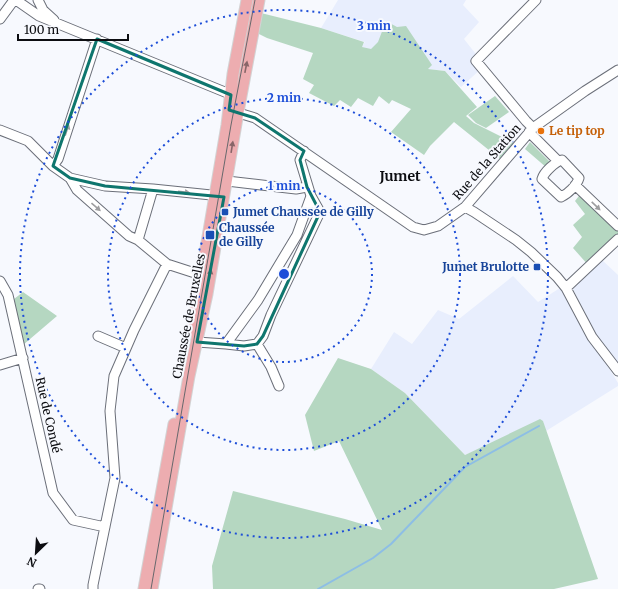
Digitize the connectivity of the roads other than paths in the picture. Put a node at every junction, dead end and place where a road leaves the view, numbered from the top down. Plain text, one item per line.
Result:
1 (31, 0) edge
2 (38, 0) edge
3 (259, 0) edge
4 (536, 0) edge
5 (17, 1) edge
6 (247, 4) edge
7 (0, 19) edge
8 (62, 25) junction
9 (97, 39) junction
10 (618, 70) edge
11 (609, 76) junction
12 (618, 78) edge
13 (235, 97) junction
14 (233, 111) junction
15 (0, 130) edge
16 (531, 130) junction
17 (304, 151) junction
18 (558, 161) junction
19 (53, 166) junction
20 (70, 178) junction
21 (227, 181) junction
22 (575, 185) junction
23 (153, 189) junction
24 (309, 192) junction
25 (219, 196) junction
26 (466, 208) junction
27 (618, 226) edge
28 (618, 239) edge
29 (138, 240) junction
30 (291, 245) junction
31 (302, 251) junction
32 (167, 264) junction
33 (201, 275) junction
34 (0, 281) edge
35 (566, 288) junction
36 (264, 290) junction
37 (279, 298) junction
38 (98, 336) dead end
39 (197, 342) junction
40 (226, 344) junction
41 (257, 344) junction
42 (126, 348) junction
43 (23, 358) junction
44 (0, 365) edge
45 (618, 372) edge
46 (280, 386) dead end
47 (105, 527) junction
48 (93, 589) edge
49 (144, 589) edge
50 (152, 589) edge

1 - 5 street
2 - 8 street
13 -> 3 main road, Chaussée de Bruxelles
4 - 16 street
5 - 7 street
5 - 8 street
6 - 13 main road, Chaussée de Bruxelles
8 - 9 street
9 - 13 street
19 -> 9 street
10 - 11 street, Rue de la Station
11 - 12 street
11 - 16 street, Rue de la Station
13 - 14 main road, Chaussée de Bruxelles
14 - 17 street, Rue de la Station
21 -> 14 main road, Chaussée de Bruxelles
14 - 25 main road, Chaussée de Bruxelles
15 - 19 street
16 - 18 street
16 - 26 street, Rue de la Station
17 - 24 street
17 - 26 street, Rue de la Station
18 - 22 street
18 - 22 street
19 - 20 street
20 - 23 street
20 -> 29 street
21 - 24 street
21 - 25 main road, Chaussée de Bruxelles
22 -> 27 street
23 -> 25 street
23 - 29 street
24 - 30 street
24 - 31 street
25 - 33 main road, Chaussée de Bruxelles
39 -> 25 main road, Chaussée de Bruxelles
26 - 35 street
28 - 35 street
29 - 32 street
30 - 31 street
30 - 36 street
31 - 37 street
32 - 33 street
32 - 42 street
33 - 49 main road, Chaussée de Bruxelles
34 - 43 street, Rue de Condé
35 - 45 street
36 - 37 street
36 - 40 street
37 - 41 street
38 - 42 street
39 - 40 street
39 - 50 main road, Chaussée de Bruxelles
40 - 41 street
41 - 46 street
42 - 47 street
43 - 44 street
43 - 47 street, Rue de Condé
47 - 48 street

